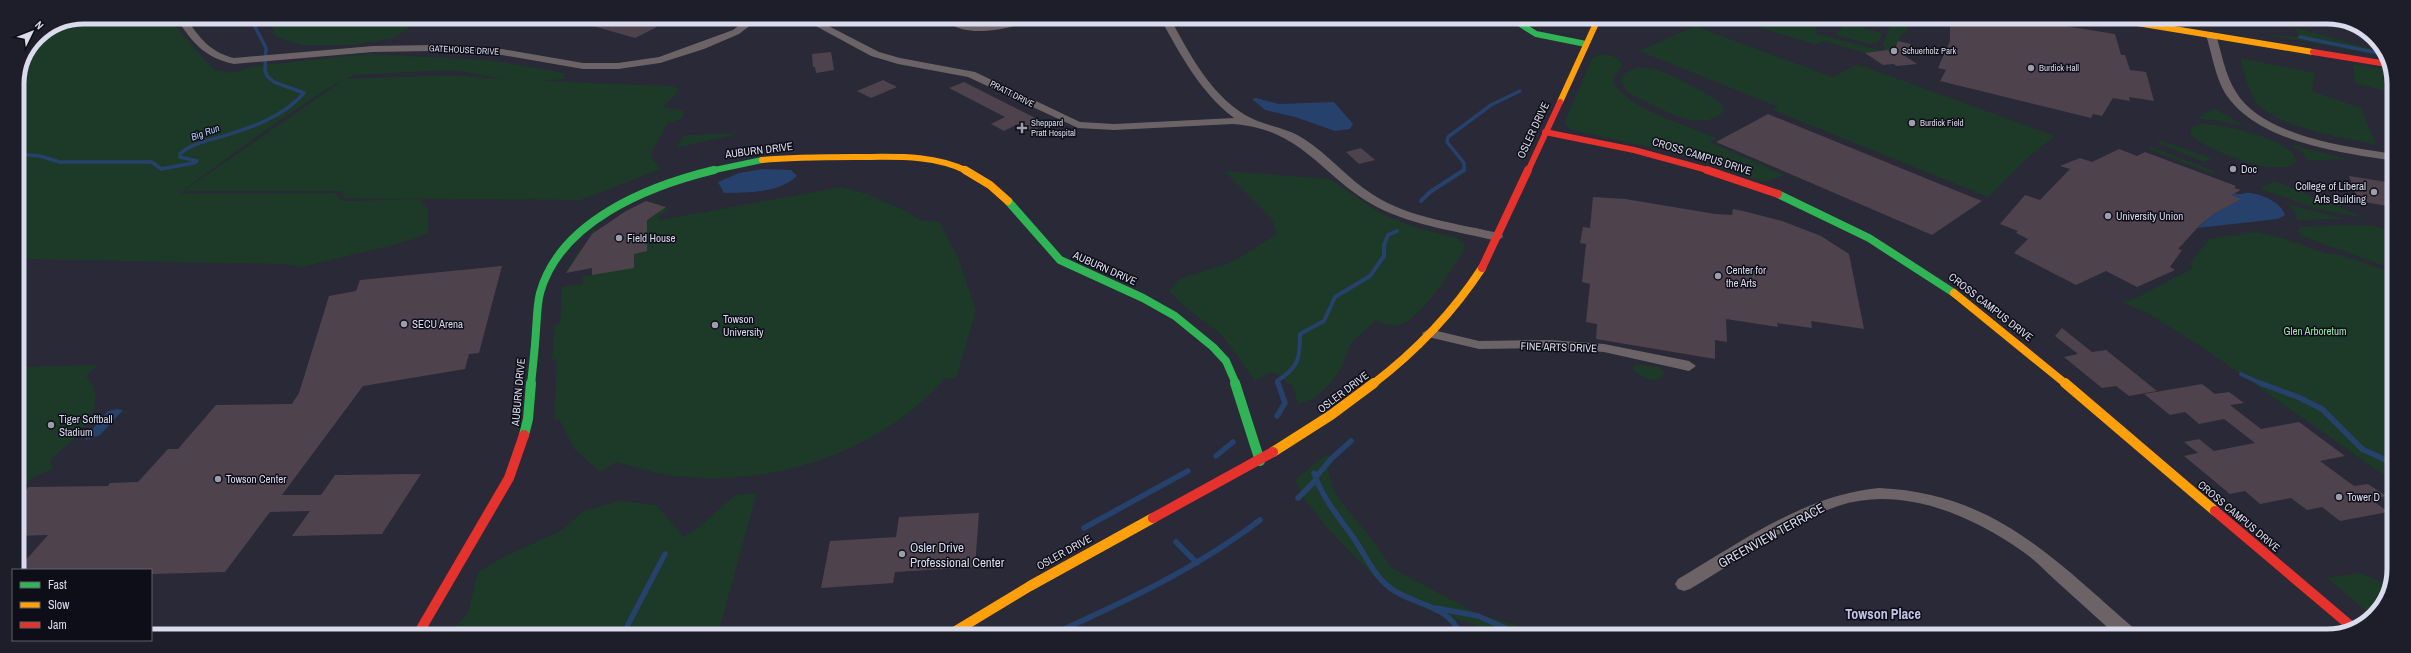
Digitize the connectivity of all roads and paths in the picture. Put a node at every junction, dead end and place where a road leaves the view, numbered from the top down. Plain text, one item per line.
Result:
1 (186, 24) edge
2 (747, 24) edge
3 (817, 24) edge
4 (957, 24) dead end
5 (1001, 24) edge
6 (1168, 24) edge
7 (1520, 24) edge
8 (1595, 24) edge
9 (2144, 24) edge
10 (2211, 35) junction
11 (1586, 44) junction
12 (2383, 63) edge
13 (1250, 122) junction
14 (1545, 132) junction
15 (2387, 157) edge
16 (1497, 237) junction
17 (1429, 333) junction
18 (1689, 366) dead end
19 (1260, 461) junction
20 (1684, 584) dead end
21 (2348, 625) edge
22 (421, 629) edge
23 (958, 629) edge
24 (2122, 629) edge

1 - 2 street, GATEHOUSE DRIVE
3 - 13 street, PRATT DRIVE
4 - 5 street
6 - 13 street
7 - 11 street
8 - 11 street, OSLER DRIVE
9 - 10 street
10 - 12 street
10 - 15 street
11 - 14 street, OSLER DRIVE
13 - 16 street
14 - 16 street, OSLER DRIVE
14 - 21 street, CROSS CAMPUS DRIVE
16 - 17 street, OSLER DRIVE
17 - 18 street, FINE ARTS DRIVE
17 - 19 street, OSLER DRIVE
19 - 22 street, AUBURN DRIVE
19 - 23 street, OSLER DRIVE
20 - 24 street, GREENVIEW TERRACE

